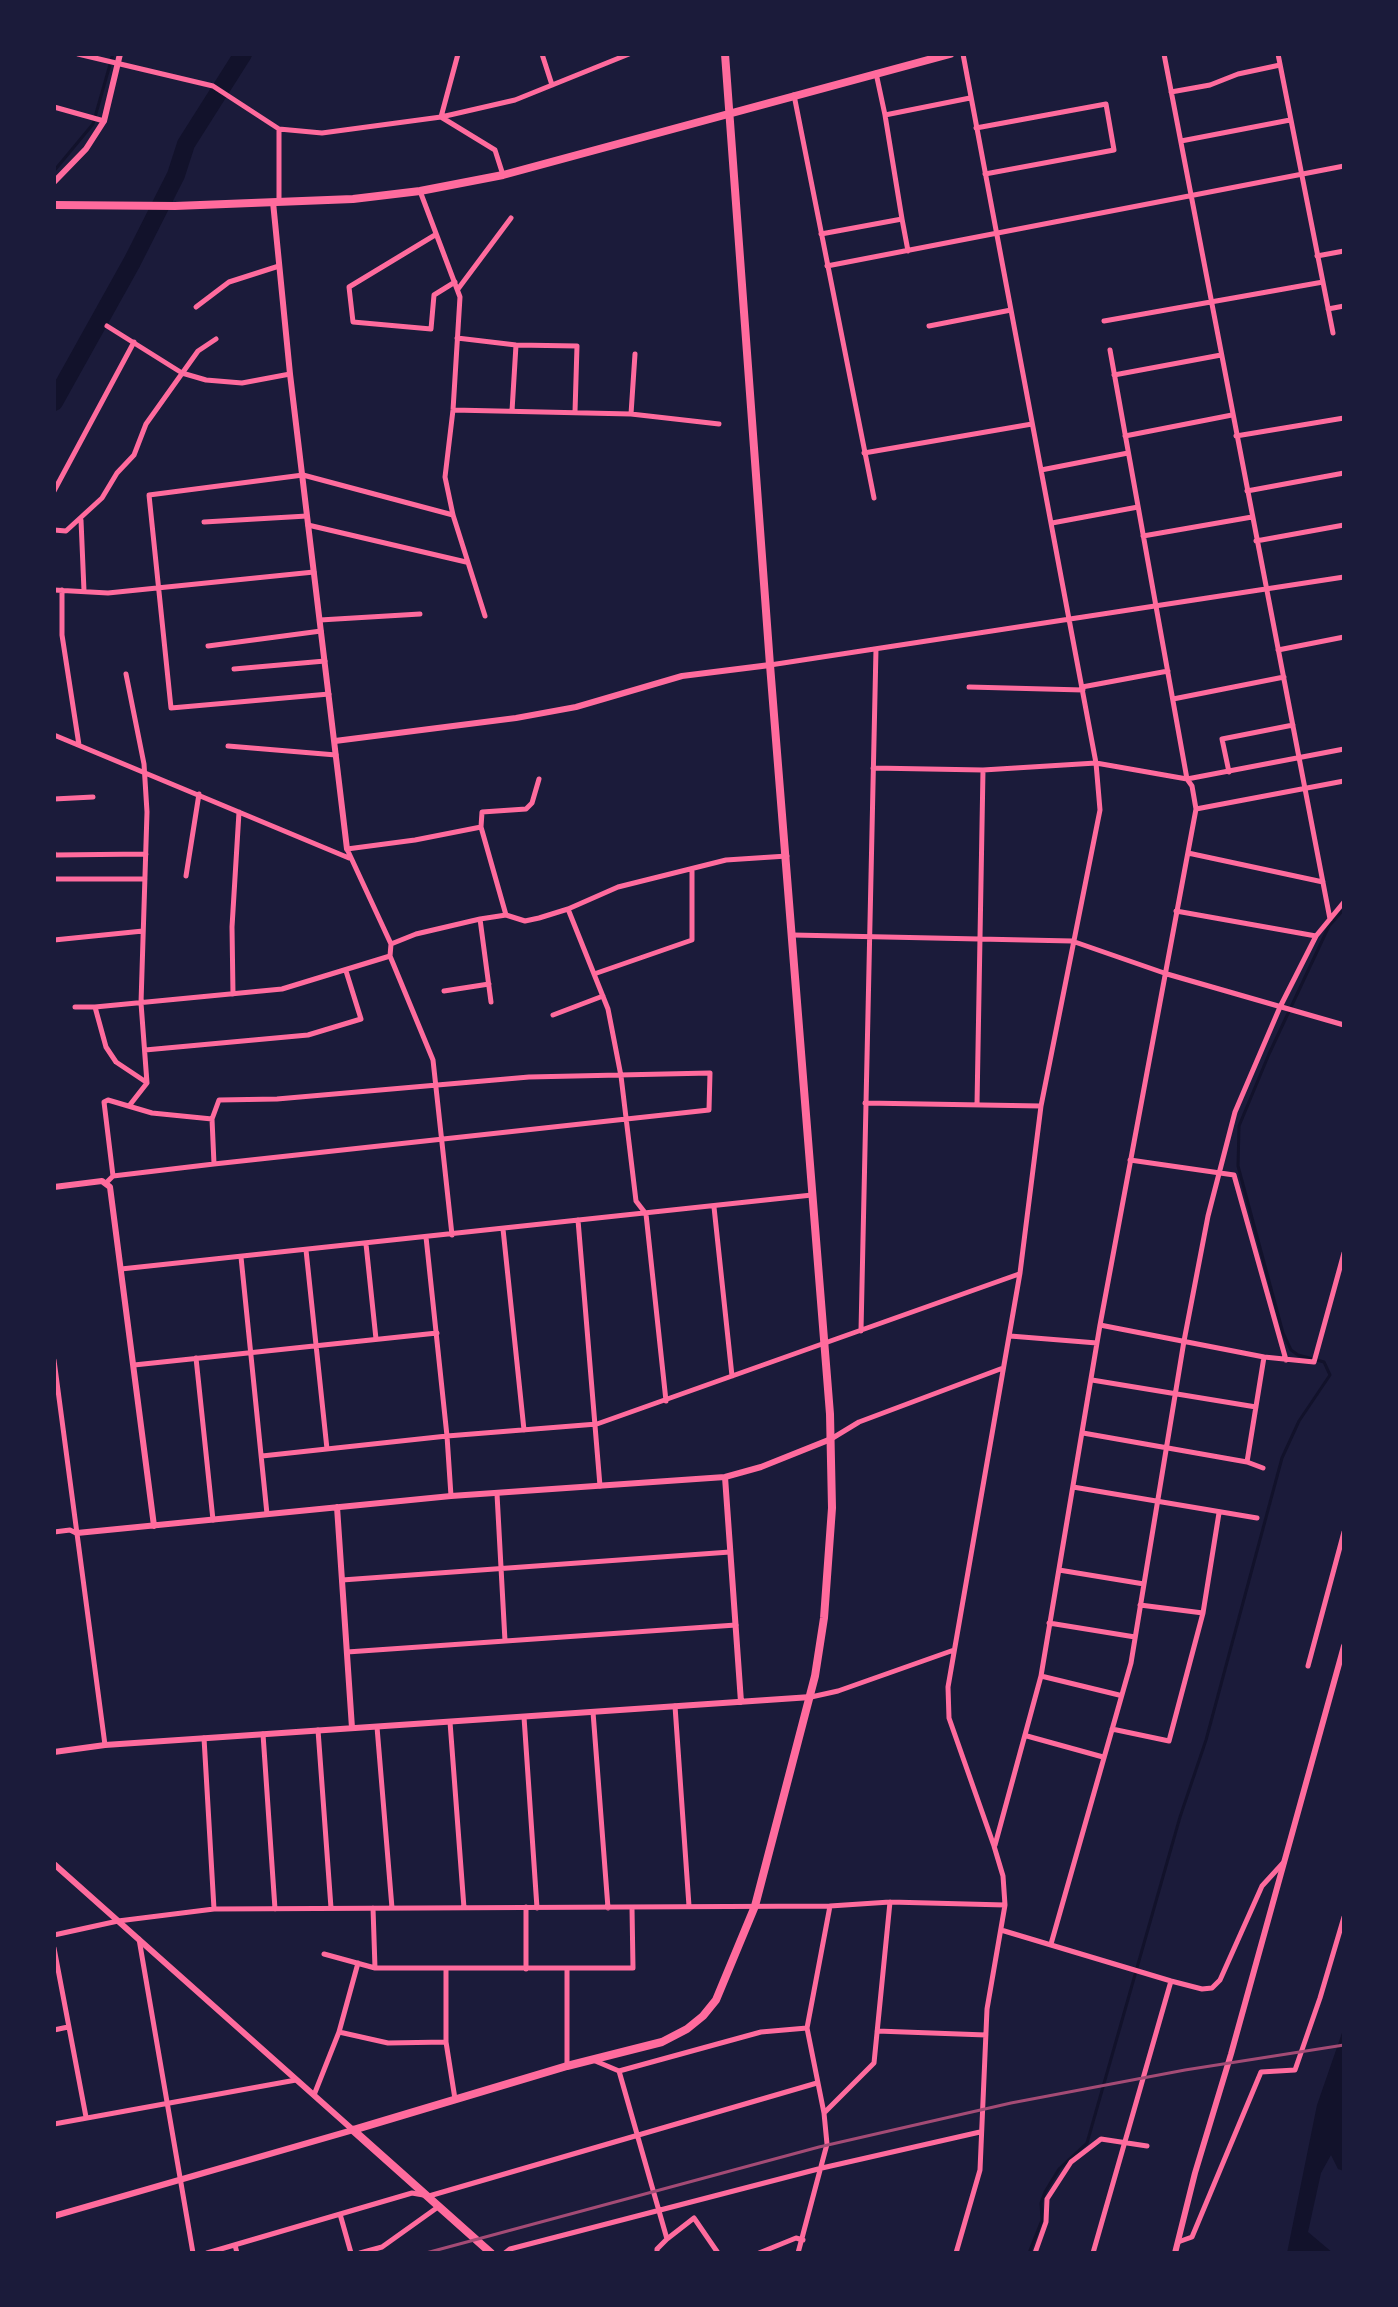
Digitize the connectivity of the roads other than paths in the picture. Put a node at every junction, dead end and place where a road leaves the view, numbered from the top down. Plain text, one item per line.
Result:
1 (78, 54) edge
2 (120, 54) edge
3 (458, 54) edge
4 (542, 54) edge
5 (629, 54) edge
6 (725, 54) edge
7 (950, 54) edge
8 (963, 54) edge
9 (1164, 54) edge
10 (1278, 54) edge
11 (612, 57) edge
12 (116, 65) junction
13 (1280, 65) junction
14 (876, 73) junction
15 (552, 85) junction
16 (1171, 92) junction
17 (794, 95) junction
18 (970, 98) junction
19 (54, 107) edge
20 (730, 114) junction
21 (885, 115) junction
22 (441, 117) junction
23 (103, 120) junction
24 (1290, 120) junction
25 (976, 128) junction
26 (279, 129) junction
27 (1181, 141) junction
28 (1344, 166) edge
29 (985, 174) junction
30 (1302, 174) junction
31 (503, 175) junction
32 (54, 182) edge
33 (420, 191) junction
34 (1191, 196) junction
35 (276, 202) junction
36 (54, 205) edge
37 (511, 218) dead end
38 (902, 219) junction
39 (821, 234) junction
40 (996, 234) junction
41 (435, 235) junction
42 (908, 251) junction
43 (1344, 251) edge
44 (1317, 256) junction
45 (279, 266) junction
46 (827, 266) junction
47 (455, 282) junction
48 (1323, 282) junction
49 (458, 290) junction
50 (1211, 301) junction
51 (1344, 306) edge
52 (196, 307) dead end
53 (1328, 309) junction
54 (1011, 310) junction
55 (1104, 321) dead end
56 (107, 326) dead end
57 (929, 326) dead end
58 (1333, 333) dead end
59 (457, 338) junction
60 (216, 339) dead end
61 (134, 342) junction
62 (516, 345) junction
63 (1110, 350) dead end
64 (635, 354) dead end
65 (1221, 355) junction
66 (182, 373) junction
67 (290, 374) junction
68 (1114, 375) junction
69 (453, 410) junction
70 (512, 411) junction
71 (575, 412) junction
72 (631, 414) junction
73 (1232, 415) junction
74 (1344, 418) edge
75 (719, 424) dead end
76 (1032, 424) junction
77 (1125, 436) junction
78 (1236, 436) junction
79 (864, 453) junction
80 (1128, 453) junction
81 (1041, 470) junction
82 (1344, 473) edge
83 (303, 475) junction
84 (54, 491) edge
85 (1247, 491) junction
86 (874, 498) dead end
87 (1138, 507) junction
88 (453, 515) junction
89 (307, 516) junction
90 (1252, 517) junction
91 (81, 519) junction
92 (204, 522) dead end
93 (1052, 523) junction
94 (308, 525) junction
95 (1344, 525) edge
96 (54, 530) edge
97 (1143, 536) junction
98 (1256, 541) junction
99 (467, 562) junction
100 (314, 572) junction
101 (1344, 577) edge
102 (159, 586) junction
103 (1267, 589) junction
104 (54, 590) edge
105 (62, 590) junction
106 (84, 591) junction
107 (1156, 605) junction
108 (420, 614) dead end
109 (485, 616) dead end
110 (1070, 619) junction
111 (320, 620) junction
112 (321, 631) junction
113 (1344, 637) edge
114 (208, 646) dead end
115 (876, 649) junction
116 (1278, 650) junction
117 (325, 661) junction
118 (770, 665) junction
119 (234, 669) dead end
120 (1168, 671) junction
121 (126, 674) dead end
122 (1284, 677) junction
123 (969, 687) dead end
124 (1083, 688) junction
125 (329, 694) junction
126 (1173, 699) junction
127 (1293, 725) junction
128 (54, 735) edge
129 (335, 741) junction
130 (79, 745) junction
131 (228, 746) dead end
132 (1344, 749) edge
133 (337, 755) junction
134 (1299, 758) junction
135 (1096, 763) junction
136 (873, 768) junction
137 (983, 770) junction
138 (143, 771) junction
139 (1229, 772) junction
140 (539, 779) dead end
141 (1187, 779) junction
142 (1344, 781) edge
143 (1305, 788) junction
144 (199, 794) junction
145 (93, 797) dead end
146 (54, 799) edge
147 (1196, 809) junction
148 (239, 812) junction
149 (481, 827) junction
150 (347, 849) junction
151 (54, 853) edge
152 (1188, 853) junction
153 (146, 854) junction
154 (787, 856) junction
155 (350, 858) junction
156 (692, 870) junction
157 (186, 876) dead end
158 (54, 879) edge
159 (145, 879) junction
160 (1323, 882) junction
161 (1344, 902) edge
162 (568, 909) junction
163 (1176, 911) junction
164 (506, 915) junction
165 (480, 919) junction
166 (1330, 920) junction
167 (143, 931) junction
168 (793, 935) junction
169 (870, 936) junction
170 (1316, 936) junction
171 (54, 940) edge
172 (979, 940) junction
173 (1072, 941) junction
174 (391, 944) junction
175 (390, 956) junction
176 (346, 971) junction
177 (594, 974) junction
178 (1167, 974) junction
179 (489, 984) junction
180 (444, 991) dead end
181 (233, 994) junction
182 (603, 996) junction
183 (491, 1002) dead end
184 (141, 1003) junction
185 (75, 1007) dead end
186 (95, 1007) junction
187 (1280, 1007) junction
188 (553, 1015) dead end
189 (1344, 1025) edge
190 (145, 1050) junction
191 (621, 1076) junction
192 (147, 1083) junction
193 (435, 1085) junction
194 (865, 1103) junction
195 (977, 1105) junction
196 (129, 1106) junction
197 (1041, 1106) junction
198 (212, 1119) junction
199 (625, 1121) junction
200 (441, 1140) junction
201 (1130, 1160) junction
202 (214, 1164) junction
203 (1219, 1174) junction
204 (113, 1176) junction
205 (106, 1183) junction
206 (54, 1187) edge
207 (813, 1195) junction
208 (714, 1207) junction
209 (646, 1214) junction
210 (578, 1220) junction
211 (503, 1229) junction
212 (452, 1235) junction
213 (426, 1237) junction
214 (366, 1244) junction
215 (306, 1250) junction
216 (1344, 1253) edge
217 (241, 1257) junction
218 (121, 1269) junction
219 (1020, 1273) junction
220 (1100, 1325) junction
221 (861, 1331) junction
222 (437, 1333) junction
223 (1010, 1336) junction
224 (376, 1339) junction
225 (1184, 1341) junction
226 (1097, 1343) junction
227 (825, 1344) junction
228 (316, 1345) junction
229 (252, 1352) junction
230 (1264, 1357) junction
231 (196, 1358) junction
232 (1286, 1360) junction
233 (54, 1363) edge
234 (134, 1365) junction
235 (1004, 1367) junction
236 (732, 1376) junction
237 (1092, 1380) junction
238 (1177, 1395) junction
239 (666, 1401) junction
240 (1256, 1407) junction
241 (597, 1424) junction
242 (524, 1430) junction
243 (1083, 1433) junction
244 (447, 1436) junction
245 (831, 1439) junction
246 (1166, 1448) junction
247 (327, 1449) junction
248 (262, 1456) junction
249 (1247, 1462) junction
250 (1263, 1468) dead end
251 (725, 1477) junction
252 (600, 1486) junction
253 (1073, 1487) junction
254 (497, 1494) junction
255 (451, 1496) junction
256 (1157, 1503) junction
257 (337, 1507) junction
258 (1219, 1513) junction
259 (267, 1514) junction
260 (1257, 1518) dead end
261 (213, 1520) junction
262 (154, 1526) junction
263 (54, 1532) edge
264 (1344, 1532) edge
265 (77, 1533) junction
266 (730, 1552) junction
267 (500, 1568) junction
268 (1059, 1570) junction
269 (342, 1580) junction
270 (1144, 1584) junction
271 (1140, 1605) junction
272 (1203, 1613) junction
273 (1049, 1623) junction
274 (736, 1625) junction
275 (1135, 1637) junction
276 (505, 1641) junction
277 (1344, 1646) edge
278 (955, 1649) junction
279 (347, 1652) junction
280 (1308, 1666) dead end
281 (1041, 1676) junction
282 (1119, 1695) junction
283 (811, 1697) junction
284 (741, 1702) junction
285 (675, 1706) junction
286 (593, 1712) junction
287 (524, 1717) junction
288 (450, 1722) junction
289 (377, 1727) junction
290 (352, 1728) junction
291 (1112, 1729) junction
292 (318, 1730) junction
293 (263, 1734) junction
294 (1027, 1736) junction
295 (204, 1738) junction
296 (105, 1745) junction
297 (54, 1752) edge
298 (1103, 1757) junction
299 (994, 1846) junction
300 (1283, 1863) junction
301 (54, 1864) edge
302 (890, 1902) junction
303 (1005, 1905) junction
304 (689, 1906) junction
305 (755, 1906) junction
306 (830, 1906) junction
307 (526, 1907) junction
308 (331, 1908) junction
309 (373, 1908) junction
310 (392, 1908) junction
311 (464, 1908) junction
312 (537, 1908) junction
313 (608, 1908) junction
314 (632, 1908) junction
315 (214, 1909) junction
316 (275, 1909) junction
317 (1344, 1917) edge
318 (118, 1921) junction
319 (1001, 1930) junction
320 (54, 1935) edge
321 (139, 1939) junction
322 (1051, 1944) junction
323 (54, 1948) edge
324 (324, 1954) dead end
325 (358, 1963) junction
326 (375, 1968) junction
327 (526, 1969) junction
328 (567, 1969) junction
329 (446, 1970) junction
330 (1171, 1981) junction
331 (68, 2027) junction
332 (807, 2028) junction
333 (54, 2030) edge
334 (877, 2031) junction
335 (339, 2032) junction
336 (986, 2035) junction
337 (446, 2042) junction
338 (593, 2060) junction
339 (567, 2066) junction
340 (619, 2071) junction
341 (296, 2080) junction
342 (817, 2083) junction
343 (313, 2096) junction
344 (455, 2099) junction
345 (168, 2104) junction
346 (824, 2113) junction
347 (86, 2117) junction
348 (54, 2124) edge
349 (353, 2130) junction
350 (981, 2132) junction
351 (637, 2136) junction
352 (1126, 2143) junction
353 (1147, 2146) dead end
354 (822, 2168) junction
355 (180, 2179) junction
356 (429, 2196) junction
357 (439, 2206) junction
358 (658, 2210) junction
359 (340, 2214) junction
360 (54, 2216) edge
361 (667, 2239) junction
362 (803, 2240) junction
363 (1178, 2242) junction
364 (235, 2245) junction
365 (488, 2252) edge
366 (193, 2253) edge
367 (207, 2253) edge
368 (237, 2253) edge
369 (351, 2253) edge
370 (360, 2253) edge
371 (505, 2253) edge
372 (657, 2253) edge
373 (718, 2253) edge
374 (759, 2253) edge
375 (798, 2253) edge
376 (956, 2253) edge
377 (1035, 2253) edge
378 (1093, 2253) edge
379 (1175, 2253) edge

1 - 12 street
2 - 12 street
3 - 22 street
4 - 15 street
5 - 11 street
6 - 20 main road
7 - 14 main road
8 - 18 street
9 - 16 street
10 - 13 street
11 - 15 street
12 - 23 street
12 - 26 street
13 - 16 street
13 - 24 street
14 - 17 main road
14 - 21 street
15 - 22 street
16 - 27 street
17 - 20 main road
17 - 39 street
18 - 21 street
18 - 25 street
19 - 23 street
20 - 31 main road
20 - 118 main road
21 - 38 street
22 - 26 street
22 - 31 street
23 - 32 street
24 - 27 street
24 - 30 street
25 - 29 street
25 - 29 street
26 - 35 street
27 - 34 street
28 - 30 street
29 - 40 street
30 - 34 street
30 - 44 street
31 - 33 main road
33 - 35 main road
33 - 41 street
34 - 40 street
34 - 50 street
35 - 36 main road
35 - 45 street
37 - 49 street
38 - 39 street
38 - 42 street
39 - 46 street
40 - 42 street
40 - 54 street
41 - 47 street
41 - 47 street
42 - 46 street
43 - 44 street
44 - 48 street
45 - 52 street
45 - 67 street
46 - 79 street
47 - 49 street
48 - 50 street
48 - 53 street
49 - 59 street
50 - 55 street
50 - 65 street
51 - 53 street
53 - 58 street
54 - 57 street
54 - 76 street
56 - 61 street
59 - 62 street
59 - 69 street
60 - 66 street
61 - 66 street
61 - 84 street
62 - 70 street
62 - 71 street
63 - 68 street
64 - 72 street
65 - 68 street
65 - 73 street
66 - 67 street
66 - 91 street
67 - 83 street
68 - 77 street
69 - 70 street
69 - 88 street
70 - 71 street
71 - 72 street
72 - 75 street
73 - 77 street
73 - 78 street
74 - 78 street
76 - 79 street
76 - 81 street
77 - 80 street
78 - 85 street
79 - 86 street
80 - 81 street
80 - 87 street
81 - 93 street
82 - 85 street
83 - 88 street
83 - 89 street
83 - 102 street
85 - 90 street
87 - 93 street
87 - 97 street
88 - 99 street
89 - 92 street
89 - 94 street
90 - 97 street
90 - 98 street
91 - 96 street
91 - 106 street
93 - 110 street
94 - 99 street
94 - 100 street
95 - 98 street
97 - 107 street
98 - 103 street
99 - 109 street
100 - 102 street
100 - 111 street
101 - 103 street
102 - 106 street
102 - 125 street
103 - 107 street
103 - 116 street
104 - 105 street
105 - 106 street
105 - 130 street
107 - 110 street
107 - 120 street
108 - 111 street
110 - 115 street
110 - 124 street
111 - 112 street
112 - 114 street
112 - 117 street
113 - 116 street
115 - 118 street
115 - 136 street
116 - 122 street
117 - 119 street
117 - 125 street
118 - 129 street
118 - 154 main road
120 - 124 street
120 - 126 street
121 - 138 street
122 - 126 street
122 - 127 street
123 - 124 street
124 - 135 street
125 - 129 street
126 - 141 street
127 - 134 street
127 - 139 street
128 - 130 street
129 - 133 street
130 - 138 street
131 - 133 street
132 - 134 street
133 - 150 street
134 - 139 street
134 - 143 street
135 - 137 street
135 - 141 street
135 - 173 street
136 - 137 street
136 - 169 street
137 - 172 street
138 - 144 street
138 - 153 street
139 - 141 street
140 - 149 street
141 - 147 street
142 - 143 street
143 - 147 street
143 - 160 street
144 - 148 street
144 - 157 street
145 - 146 street
147 - 152 street
148 - 155 street
148 - 181 street
149 - 150 street
149 - 164 street
150 - 155 street
151 - 153 street
152 - 160 street
152 - 163 street
153 - 159 street
154 - 156 street
154 - 168 main road
155 - 174 street
156 - 162 street
156 - 177 street
158 - 159 street
159 - 167 street
160 - 166 street
161 - 166 street
162 - 164 street
162 - 177 street
163 - 170 street
163 - 178 street
164 - 165 street
165 - 174 street
165 - 179 street
166 - 170 street
167 - 171 street
167 - 184 street
168 - 169 street
168 - 207 main road
169 - 172 street
169 - 194 street
170 - 187 street
172 - 173 street
172 - 195 street
173 - 178 street
173 - 197 street
174 - 175 street
175 - 176 street
175 - 193 street
176 - 181 street
176 - 190 street
177 - 182 street
178 - 187 street
178 - 201 street
179 - 180 street
179 - 183 street
181 - 184 street
182 - 188 street
182 - 191 street
184 - 186 street
184 - 190 street
185 - 186 street
186 - 192 street
187 - 189 street
187 - 203 street
190 - 192 street
191 - 193 street
191 - 199 street
191 - 199 street
192 - 196 street
193 - 198 street
193 - 200 street
194 - 195 street
194 - 221 street
195 - 197 street
196 - 198 street
196 - 204 street
197 - 219 street
198 - 202 street
199 - 200 street
199 - 209 street
200 - 202 street
200 - 212 street
201 - 203 street
201 - 220 street
202 - 204 street
203 - 225 street
203 - 232 street
204 - 205 street
205 - 206 street
205 - 218 street
207 - 208 street
207 - 227 main road
208 - 209 street
208 - 236 street
209 - 210 street
209 - 239 street
210 - 211 street
210 - 241 street
211 - 212 street
211 - 242 street
212 - 213 street
213 - 214 street
213 - 222 street
214 - 215 street
214 - 224 street
215 - 217 street
215 - 228 street
216 - 232 street
217 - 218 street
217 - 229 street
218 - 234 street
219 - 221 street
219 - 223 street
220 - 225 street
220 - 226 street
221 - 227 street
222 - 224 street
222 - 244 street
223 - 226 street
223 - 235 street
224 - 228 street
225 - 230 street
225 - 238 street
226 - 237 street
227 - 236 street
227 - 245 main road
228 - 229 street
228 - 247 street
229 - 231 street
229 - 248 street
230 - 232 street
230 - 240 street
231 - 234 street
231 - 261 street
233 - 265 street
234 - 262 street
235 - 245 street
235 - 278 street
236 - 239 street
237 - 238 street
237 - 243 street
238 - 240 street
238 - 246 street
239 - 241 street
240 - 249 street
241 - 242 street
241 - 252 street
242 - 244 street
243 - 246 street
243 - 253 street
244 - 247 street
244 - 255 street
245 - 251 street
245 - 283 main road
246 - 249 street
246 - 256 street
247 - 248 street
248 - 259 street
249 - 250 street
251 - 252 street
251 - 266 street
252 - 254 street
253 - 256 street
253 - 268 street
254 - 255 street
254 - 267 street
255 - 257 street
256 - 258 street
256 - 270 street
257 - 259 street
257 - 269 street
258 - 260 street
258 - 272 street
259 - 261 street
261 - 262 street
262 - 265 street
263 - 265 street
264 - 280 street
265 - 296 street
266 - 267 street
266 - 274 street
267 - 269 street
267 - 276 street
268 - 270 street
268 - 273 street
269 - 279 street
270 - 271 street
271 - 272 street
271 - 275 street
272 - 291 street
273 - 275 street
273 - 281 street
274 - 276 street
274 - 284 street
275 - 282 street
276 - 279 street
277 - 300 street
278 - 283 street
278 - 299 street
279 - 290 street
281 - 282 street
281 - 294 street
282 - 291 street
283 - 284 street
283 - 305 main road
284 - 285 street
285 - 286 street
285 - 304 street
286 - 287 street
286 - 313 street
287 - 288 street
287 - 312 street
288 - 289 street
288 - 311 street
289 - 290 street
289 - 310 street
290 - 292 street
291 - 298 street
292 - 293 street
292 - 308 street
293 - 295 street
293 - 316 street
294 - 298 street
294 - 299 street
295 - 296 street
295 - 315 street
296 - 297 street
298 - 322 street
299 - 303 street
300 - 330 street
300 - 363 street
301 - 318 street
302 - 303 street
302 - 306 street
302 - 334 street
303 - 319 street
304 - 305 street
304 - 314 street
305 - 306 street
305 - 338 main road
306 - 332 street
307 - 311 street
307 - 312 street
307 - 327 street
308 - 309 street
308 - 316 street
309 - 310 street
309 - 326 street
310 - 311 street
312 - 313 street
313 - 314 street
314 - 328 street
315 - 316 street
315 - 318 street
317 - 363 street
318 - 320 street
318 - 321 street
319 - 322 street
319 - 336 street
321 - 341 street
321 - 345 street
322 - 330 street
323 - 331 street
324 - 325 street
325 - 326 street
325 - 335 street
326 - 329 street
327 - 328 street
327 - 329 street
328 - 339 street
329 - 337 street
330 - 352 street
331 - 333 street
331 - 347 street
332 - 340 street
332 - 342 street
334 - 336 street
334 - 346 street
335 - 337 street
335 - 343 street
336 - 350 street
337 - 344 street
338 - 339 main road
338 - 340 street
339 - 344 main road
340 - 351 street
341 - 343 street
341 - 345 street
342 - 346 street
342 - 351 street
343 - 349 street
344 - 349 main road
345 - 347 street
345 - 355 street
346 - 354 street
347 - 348 street
349 - 355 street
349 - 356 main road
350 - 354 street
350 - 376 street
351 - 356 street
351 - 358 street
352 - 353 street
352 - 377 street
352 - 378 street
354 - 358 street
354 - 362 street
355 - 360 street
355 - 366 street
356 - 357 main road
356 - 359 street
357 - 365 main road
357 - 370 street
358 - 361 street
358 - 371 street
359 - 364 street
359 - 369 street
361 - 372 street
361 - 373 street
362 - 374 street
362 - 375 street
363 - 379 street
364 - 367 street
364 - 368 street

